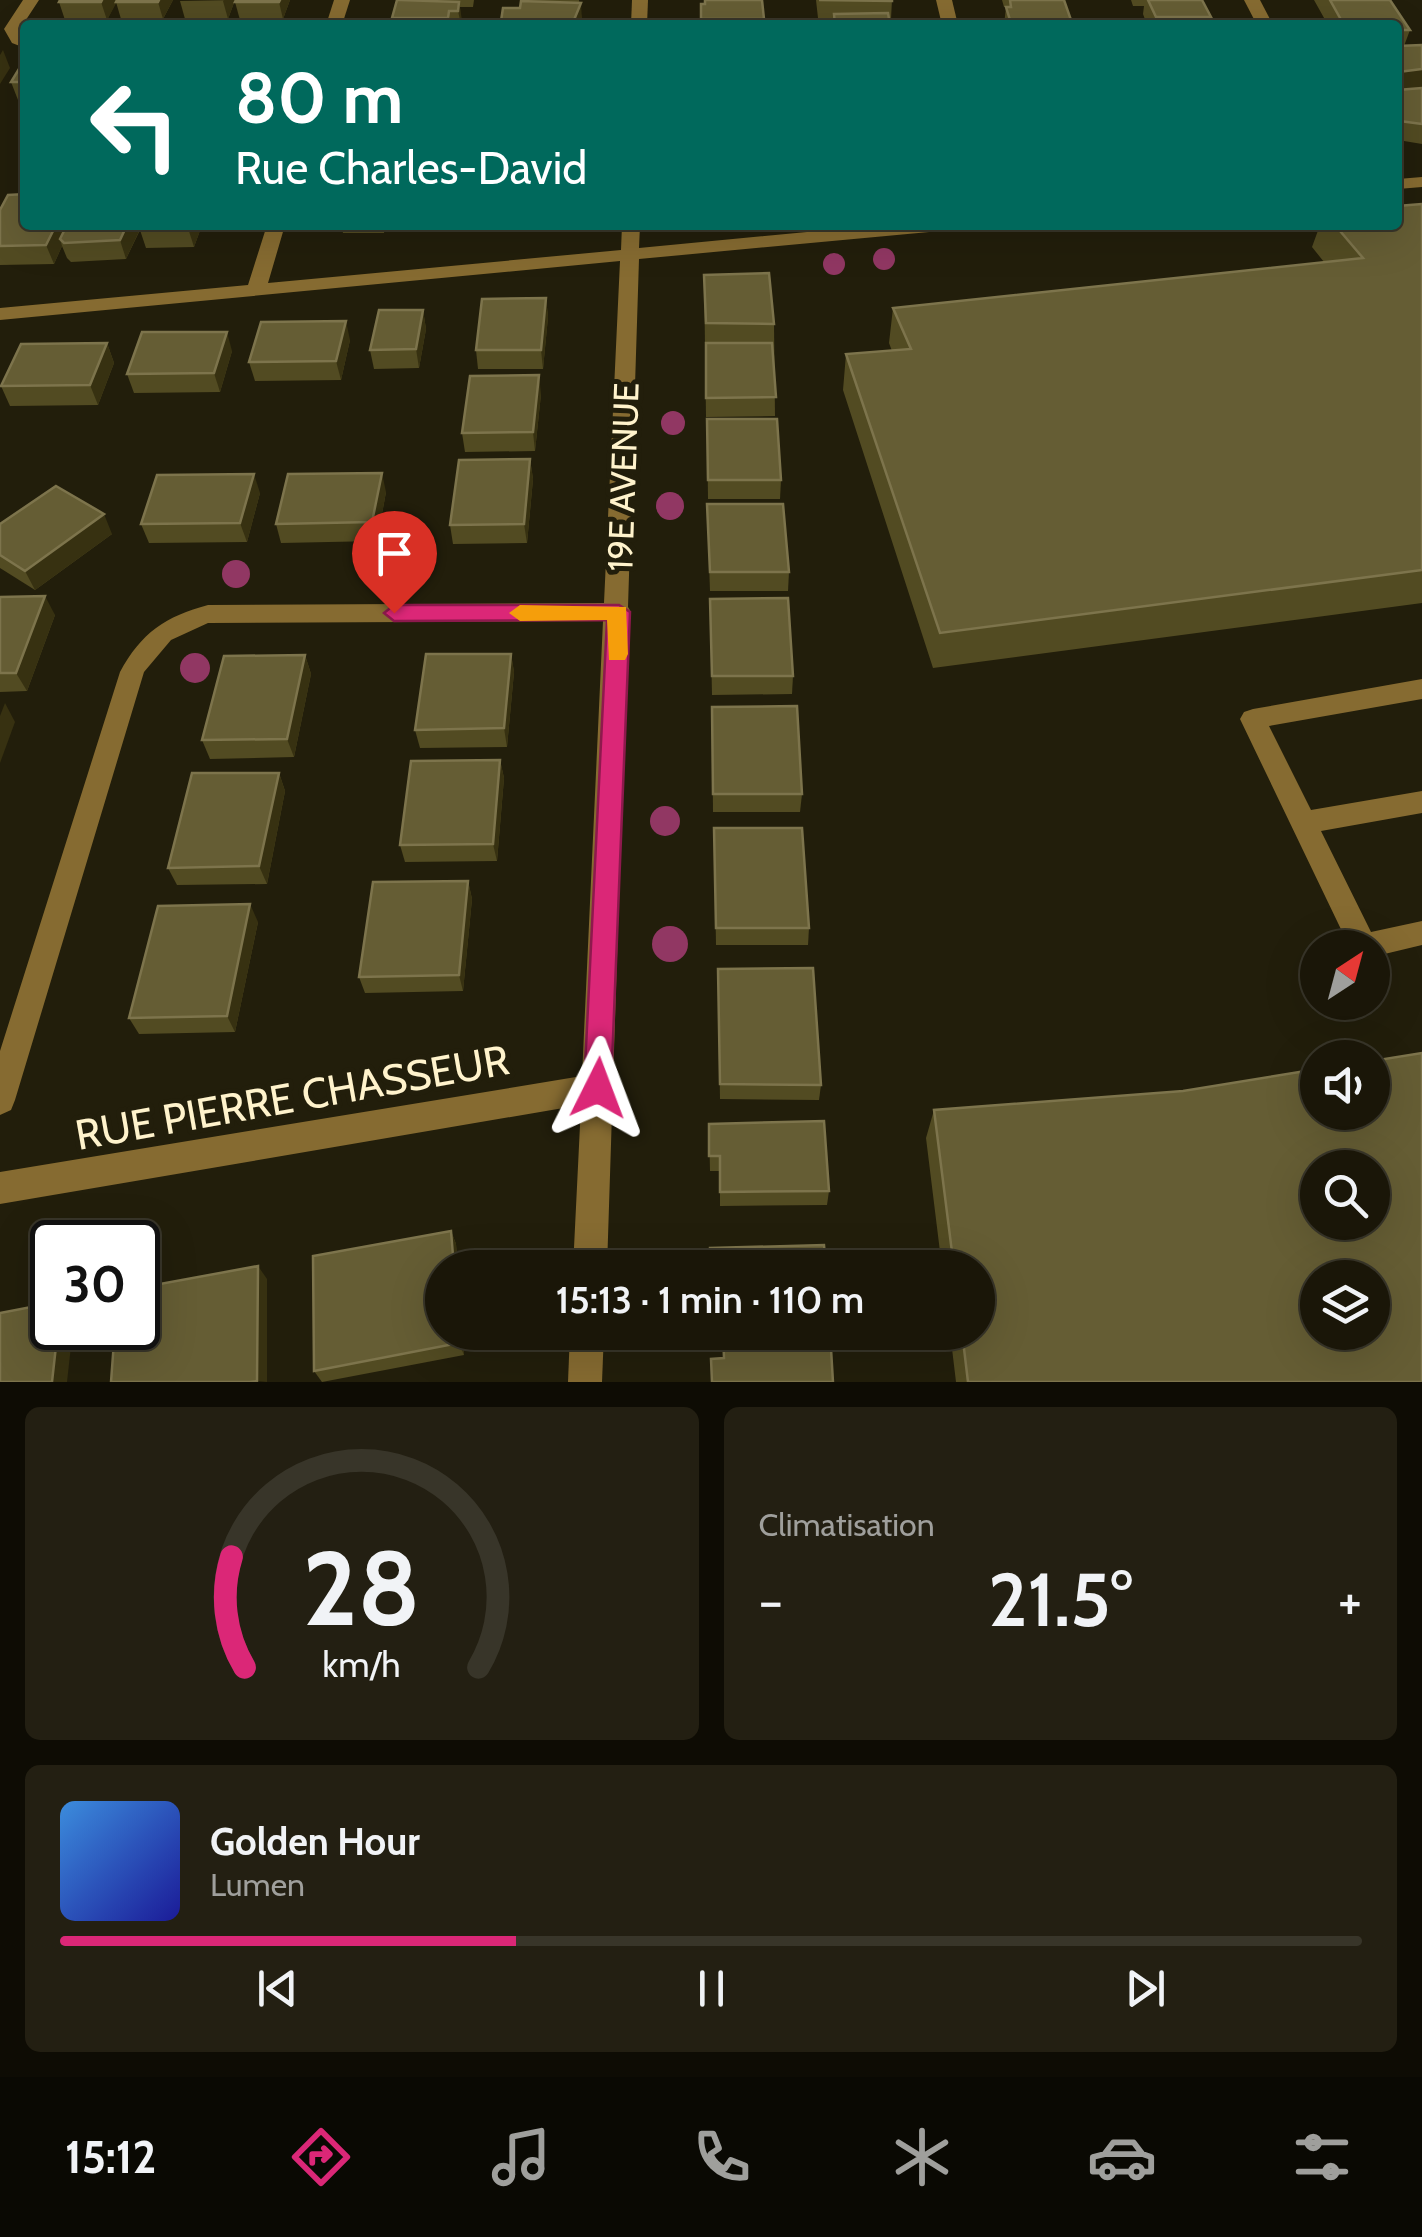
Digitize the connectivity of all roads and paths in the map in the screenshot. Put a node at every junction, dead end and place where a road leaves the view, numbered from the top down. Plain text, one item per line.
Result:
1 (31, 0) edge
2 (20, 37) edge
3 (274, 230) edge
4 (631, 230) edge
5 (893, 230) edge
6 (630, 258) junction
7 (257, 288) junction
8 (0, 314) edge
9 (619, 612) junction
10 (1422, 689) edge
11 (1422, 802) edge
12 (1302, 824) junction
13 (1422, 933) edge
14 (598, 1088) junction
15 (0, 1100) edge
16 (0, 1188) edge
17 (591, 1250) edge
18 (586, 1350) edge
19 (584, 1382) edge

1 - 2 street
3 - 7 street
4 - 6 street, 19E AVENUE
5 - 6 street
6 - 7 street
6 - 9 street, 19E AVENUE
7 - 8 street
9 - 14 street, 19E AVENUE
9 - 15 street
10 - 12 street
11 - 12 street
12 - 13 street
14 - 16 street, RUE PIERRE CHASSEUR
14 - 17 street, 19E AVENUE
18 - 19 street

